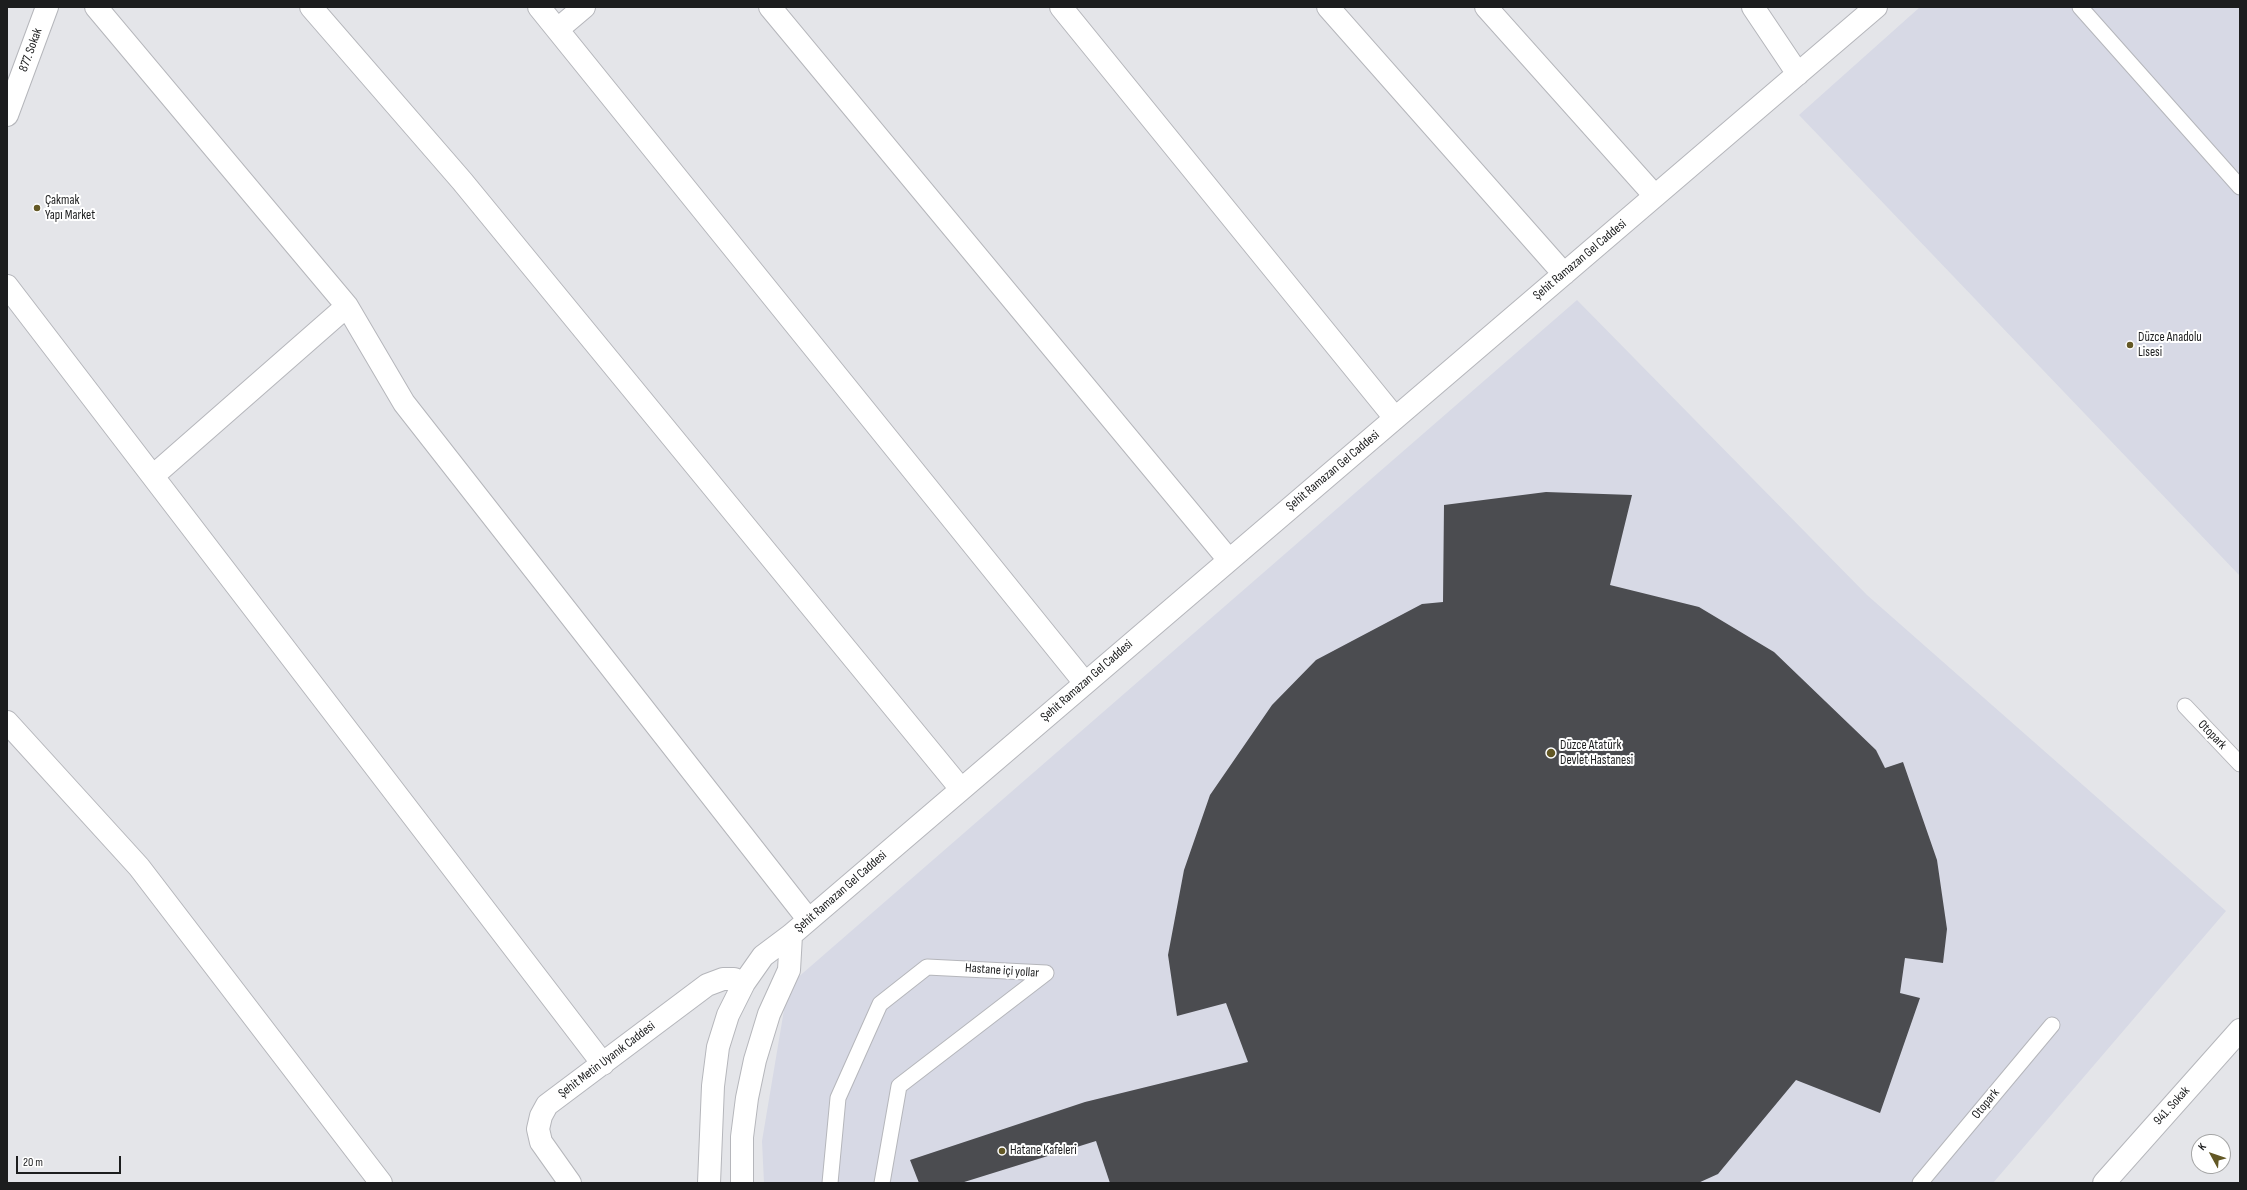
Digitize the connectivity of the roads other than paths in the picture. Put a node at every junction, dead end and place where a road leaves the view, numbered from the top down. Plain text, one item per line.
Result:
1 (47, 7) edge
2 (96, 7) edge
3 (311, 7) edge
4 (539, 7) edge
5 (584, 7) edge
6 (770, 7) edge
7 (1060, 7) edge
8 (1328, 7) edge
9 (1486, 7) edge
10 (1753, 7) edge
11 (1876, 7) edge
12 (2080, 7) edge
13 (558, 29) junction
14 (1798, 74) junction
15 (7, 115) edge
16 (2240, 187) edge
17 (1655, 196) junction
18 (1564, 274) junction
19 (7, 286) edge
20 (347, 306) junction
21 (1395, 418) junction
22 (153, 476) junction
23 (1229, 560) junction
24 (1085, 683) junction
25 (2185, 706) dead end
26 (7, 722) edge
27 (2240, 764) edge
28 (961, 789) junction
29 (808, 919) junction
30 (791, 934) junction
31 (744, 983) junction
32 (2052, 1025) dead end
33 (2239, 1033) edge
34 (603, 1064) junction
35 (381, 1183) edge
36 (570, 1183) edge
37 (709, 1183) edge
38 (742, 1183) edge
39 (830, 1183) edge
40 (882, 1183) edge
41 (1920, 1183) edge
42 (2104, 1183) edge

1 - 15 street, 877. Sokak
2 - 20 street
3 - 28 street
4 - 13 street
5 - 13 street
6 - 23 street
7 - 21 street
8 - 18 street
9 - 17 street
10 - 14 street
11 - 14 street, Şehit Ramazan Gel Caddesi
12 - 16 lane
13 - 24 street
14 - 17 street, Şehit Ramazan Gel Caddesi
17 - 18 street, Şehit Ramazan Gel Caddesi
18 - 21 street, Şehit Ramazan Gel Caddesi
19 - 22 street
20 - 22 street
20 - 29 street
21 - 23 street, Şehit Ramazan Gel Caddesi
22 - 34 street
23 - 24 street, Şehit Ramazan Gel Caddesi
24 - 28 street, Şehit Ramazan Gel Caddesi
25 - 27 lane, Otopark
26 - 35 street
28 - 29 street, Şehit Ramazan Gel Caddesi
29 - 30 street, Şehit Ramazan Gel Caddesi
30 - 31 street, Şehit Ramazan Gel Caddesi
30 - 38 street
31 - 34 street, Şehit Metin Uyanık Caddesi
31 - 37 street, Şehit Ramazan Gel Caddesi
32 - 41 lane, Otopark
33 - 42 street, 941. Sokak
34 - 36 street, Şehit Metin Uyanık Caddesi
39 - 40 lane, Hastane içi yollar

